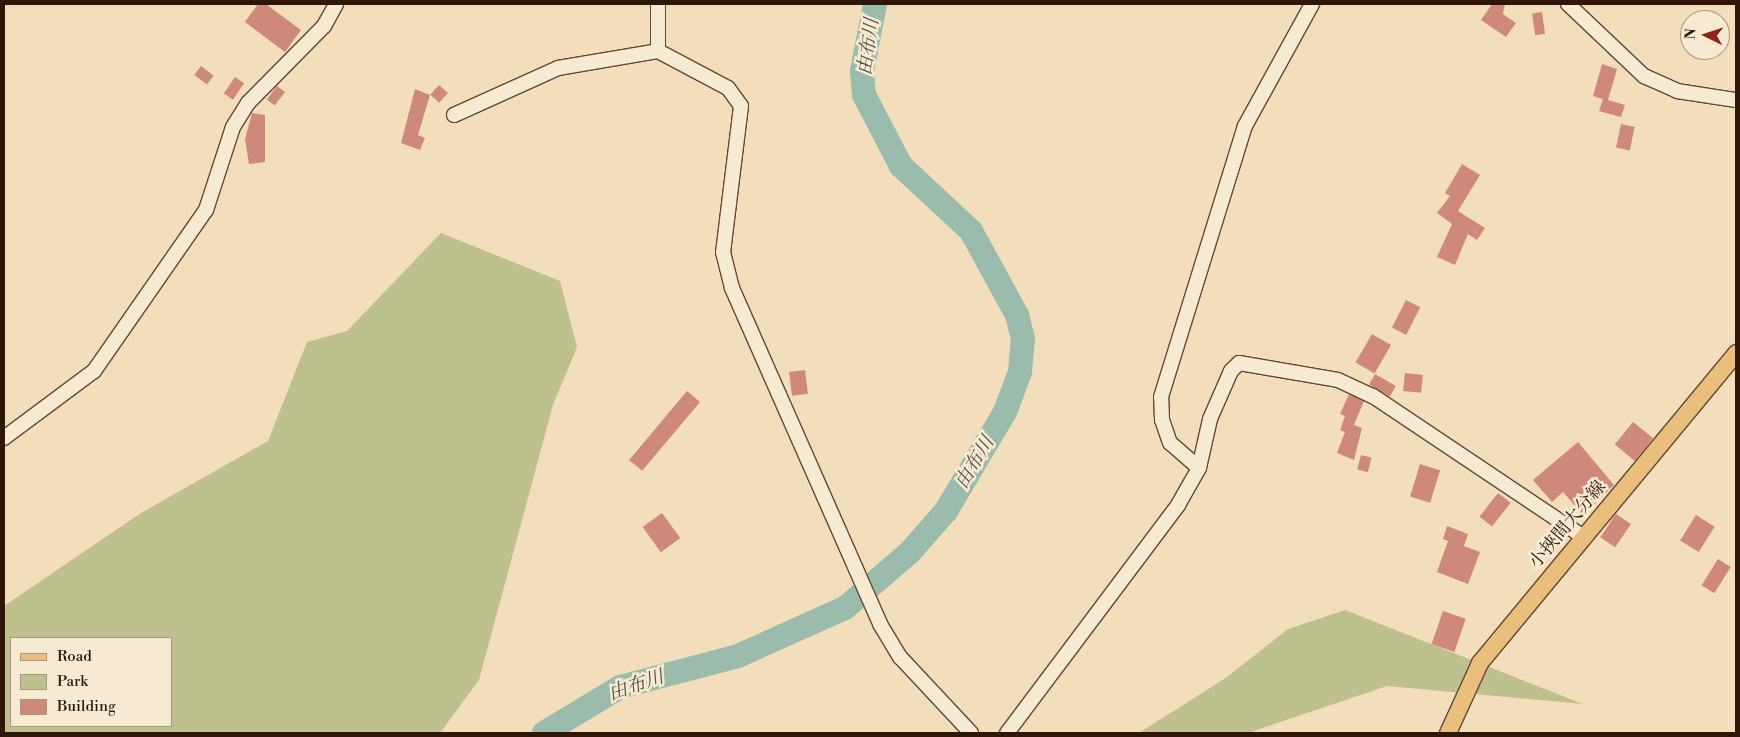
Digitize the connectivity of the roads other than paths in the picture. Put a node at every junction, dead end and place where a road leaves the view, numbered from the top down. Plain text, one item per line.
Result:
1 (336, 4) edge
2 (658, 4) edge
3 (1312, 4) edge
4 (1568, 4) edge
5 (658, 50) junction
6 (1736, 100) edge
7 (454, 115) dead end
8 (1736, 353) edge
9 (4, 438) edge
10 (1199, 468) junction
11 (1584, 537) junction
12 (971, 733) edge
13 (1007, 733) edge
14 (1448, 733) edge

1 - 9 street
2 - 5 street
3 - 10 street
4 - 6 street
5 - 7 street
5 - 12 street
8 - 11 main road, 小挾間大分線
10 - 11 street
10 - 13 street
11 - 14 main road, 小挾間大分線

